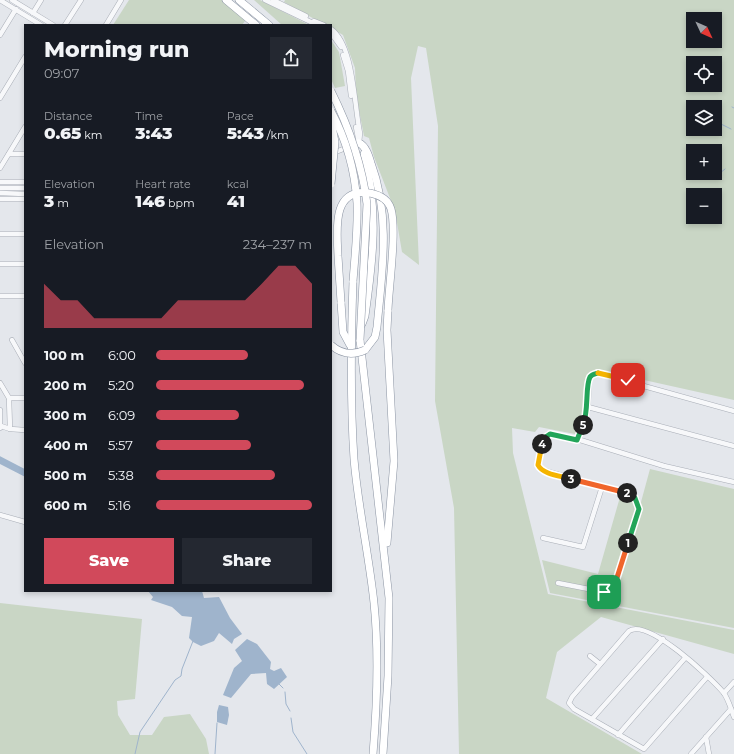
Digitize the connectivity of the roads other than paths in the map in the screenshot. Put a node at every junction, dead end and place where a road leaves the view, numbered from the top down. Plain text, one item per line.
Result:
1 (0, 0) edge
2 (12, 0) edge
3 (41, 0) edge
4 (81, 0) edge
5 (121, 0) edge
6 (226, 0) edge
7 (239, 0) edge
8 (265, 0) edge
9 (273, 0) edge
10 (16, 10) junction
11 (33, 13) junction
12 (39, 24) edge
13 (51, 24) edge
14 (66, 24) edge
15 (107, 24) edge
16 (255, 24) edge
17 (268, 24) edge
18 (315, 24) edge
19 (322, 24) edge
20 (332, 30) edge
21 (332, 34) edge
22 (0, 35) edge
23 (24, 59) edge
24 (332, 92) edge
25 (0, 98) edge
26 (332, 113) edge
27 (332, 128) edge
28 (24, 129) edge
29 (364, 148) junction
30 (332, 152) edge
31 (9, 154) junction
32 (24, 154) edge
33 (0, 168) edge
34 (332, 170) edge
35 (0, 182) edge
36 (24, 182) edge
37 (0, 188) edge
38 (24, 188) edge
39 (0, 193) edge
40 (24, 194) edge
41 (0, 199) edge
42 (24, 199) edge
43 (0, 234) edge
44 (24, 234) edge
45 (0, 264) edge
46 (24, 264) edge
47 (0, 296) edge
48 (24, 296) edge
49 (360, 330) junction
50 (12, 340) dead end
51 (332, 346) edge
52 (350, 346) junction
53 (24, 361) edge
54 (0, 383) edge
55 (9, 398) junction
56 (24, 398) edge
57 (588, 407) junction
58 (0, 410) edge
59 (734, 411) edge
60 (0, 427) edge
61 (10, 429) junction
62 (24, 430) edge
63 (577, 440) junction
64 (734, 446) edge
65 (734, 482) edge
66 (602, 487) junction
67 (0, 515) edge
68 (24, 522) edge
69 (543, 538) dead end
70 (386, 561) junction
71 (558, 583) dead end
72 (663, 639) junction
73 (590, 656) dead end
74 (685, 658) junction
75 (600, 664) junction
76 (708, 677) junction
77 (734, 682) edge
78 (724, 693) junction
79 (731, 709) junction
80 (734, 717) edge
81 (592, 719) junction
82 (618, 734) junction
83 (706, 737) junction
84 (372, 754) edge
85 (383, 754) edge
86 (691, 754) edge
87 (709, 754) edge

1 - 10 street
2 - 11 street
3 - 11 street
4 - 14 street
5 - 15 street
6 - 16 highway
7 - 17 highway
8 - 18 street
9 - 19 street
10 - 12 street
10 - 22 street
11 - 13 street
20 - 29 street
21 - 29 street
23 - 25 street
24 - 49 highway, bridge
26 - 52 highway, bridge
27 - 34 highway, bridge
28 - 31 street
29 - 30 street
29 - 49 highway, bridge
29 - 51 highway, bridge
31 - 32 street
31 - 33 street
35 - 36 street
37 - 38 street
39 - 40 street
41 - 42 street
43 - 44 street
45 - 46 street
47 - 48 street
49 - 70 highway, bridge
50 - 53 street
52 - 70 highway, bridge
52 - 84 highway
54 - 55 street
55 - 56 street
55 - 61 street
57 - 59 street
57 - 63 street
57 - 64 street
58 - 60 street
60 - 61 street
61 - 62 street
63 - 65 street
63 - 66 street
66 - 69 street
66 - 71 street
67 - 68 street
70 - 85 highway
72 - 74 street
72 - 75 street
72 - 81 street
73 - 75 street
74 - 76 street
74 - 82 street
75 - 81 street
76 - 78 street
76 - 82 street
77 - 78 street
78 - 79 street
79 - 80 street
79 - 83 street
81 - 82 street
83 - 86 street
83 - 87 street

